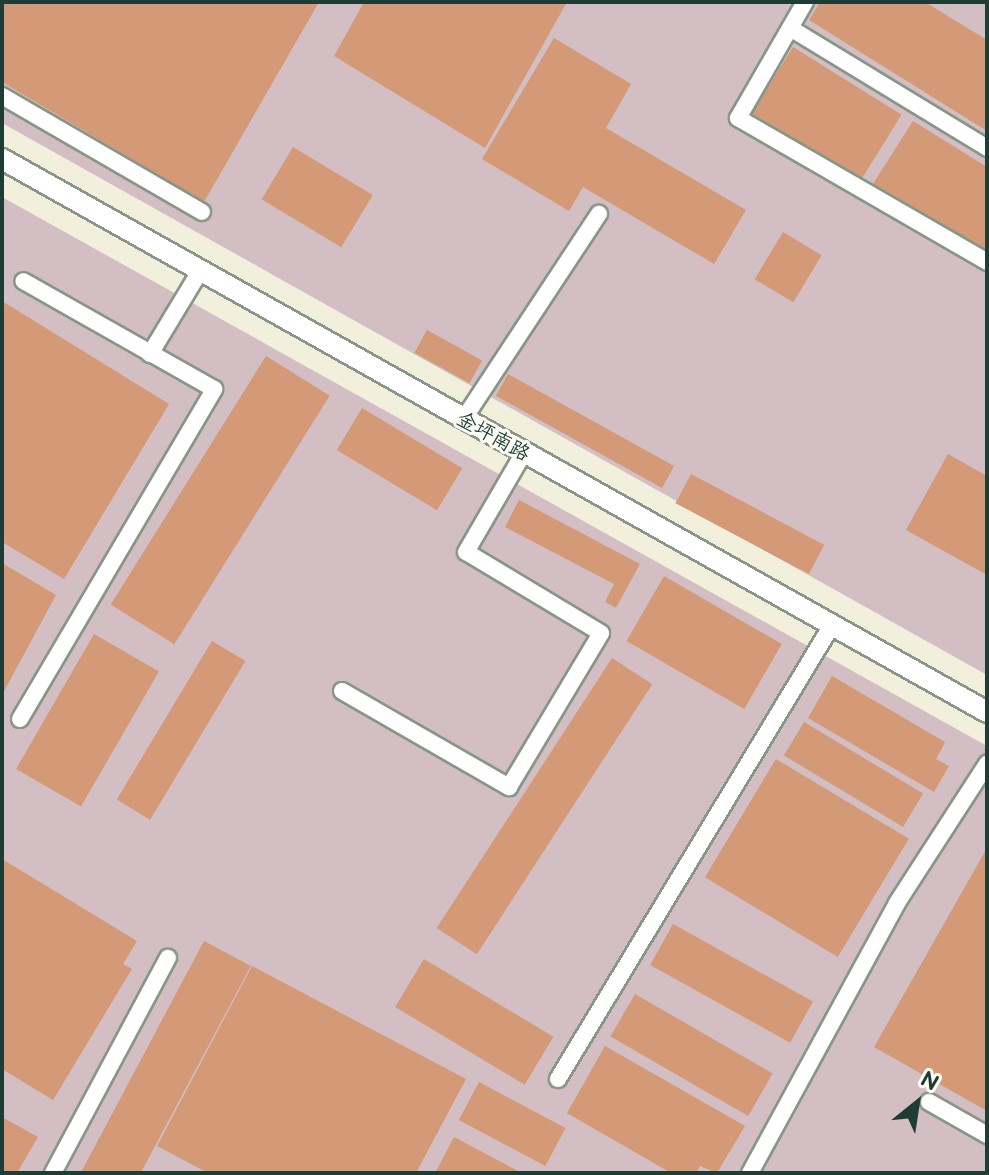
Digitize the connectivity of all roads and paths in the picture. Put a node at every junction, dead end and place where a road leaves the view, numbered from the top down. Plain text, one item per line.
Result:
1 (805, 2) edge
2 (790, 28) junction
3 (2, 96) edge
4 (987, 148) edge
5 (2, 159) edge
6 (202, 212) dead end
7 (599, 214) dead end
8 (987, 262) edge
9 (200, 271) junction
10 (23, 281) dead end
11 (150, 354) junction
12 (463, 420) junction
13 (523, 454) junction
14 (832, 625) junction
15 (342, 691) dead end
16 (987, 712) edge
17 (20, 719) dead end
18 (987, 764) edge
19 (168, 958) dead end
20 (558, 1079) dead end
21 (929, 1102) dead end
22 (987, 1135) edge
23 (53, 1173) edge
24 (750, 1173) edge

1 - 2 street
2 - 4 street
2 - 8 street
3 - 6 street
5 - 9 street, 金坪南路
7 - 12 street
9 - 11 street
9 - 12 street, 金坪南路
10 - 11 street
11 - 17 street
12 - 13 street, 金坪南路
13 - 14 street, 金坪南路
13 - 15 street
14 - 16 street, 金坪南路
14 - 20 street
18 - 24 street
19 - 23 street
21 - 22 street

